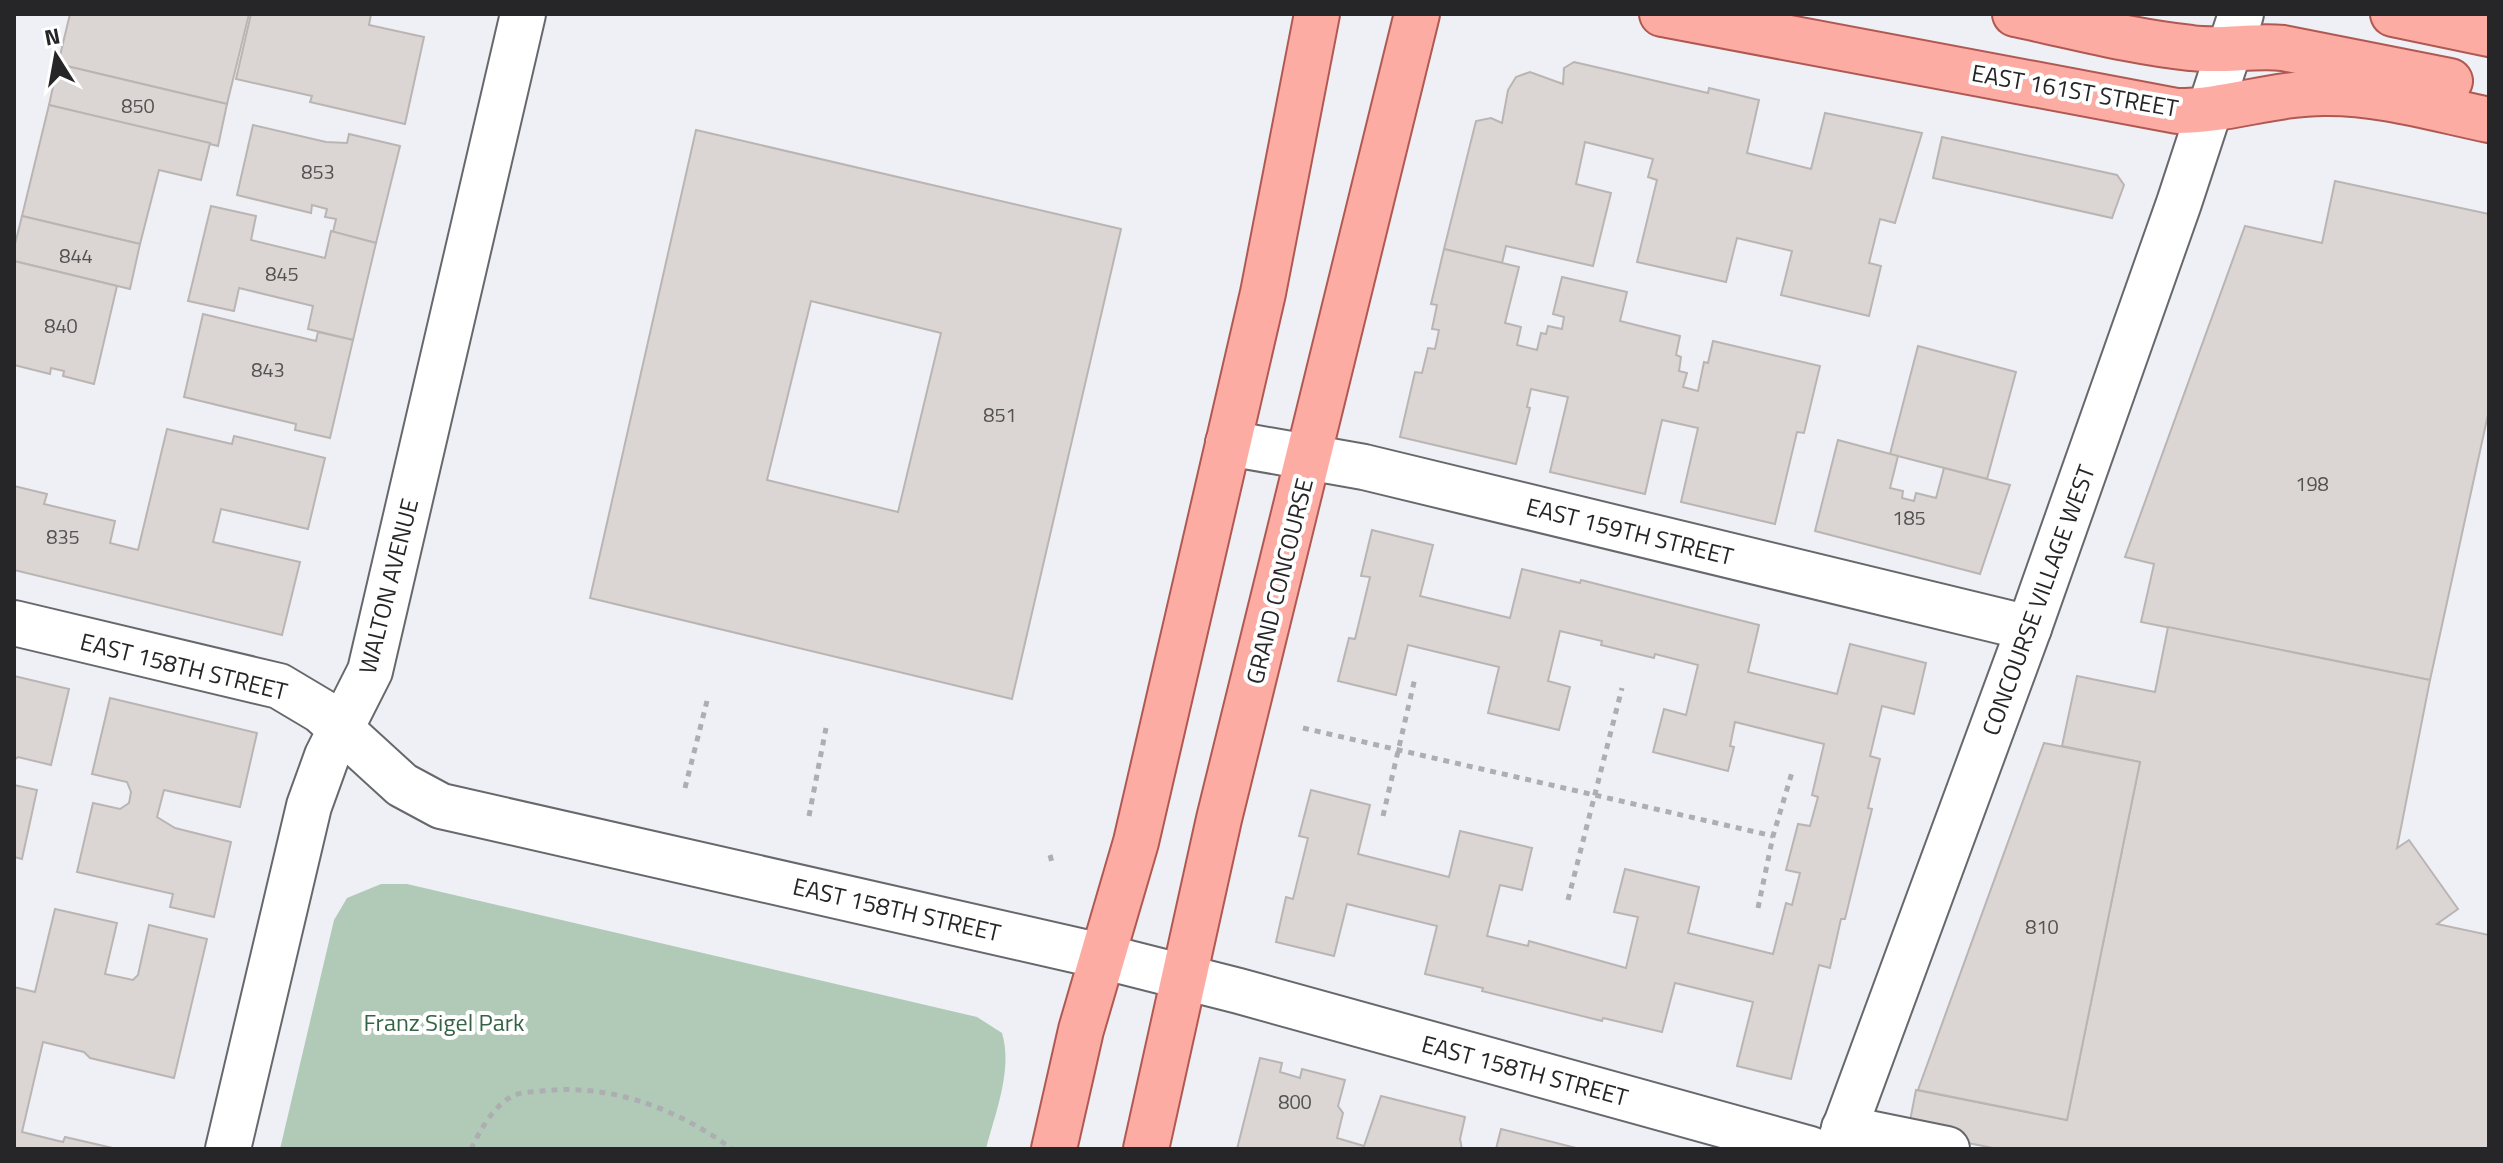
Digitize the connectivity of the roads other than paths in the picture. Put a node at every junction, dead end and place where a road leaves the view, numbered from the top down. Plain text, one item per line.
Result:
1 (523, 14) edge
2 (1317, 14) edge
3 (1417, 14) edge
4 (1662, 14) edge
5 (2015, 14) edge
6 (2393, 14) edge
7 (2236, 31) edge
8 (2489, 34) edge
9 (2489, 90) edge
10 (2211, 109) junction
11 (2489, 120) edge
12 (1228, 443) junction
13 (1309, 456) junction
14 (14, 623) edge
15 (2029, 628) junction
16 (343, 729) junction
17 (1101, 956) junction
18 (1184, 977) junction
19 (1830, 1142) edge
20 (228, 1149) edge
21 (1054, 1149) edge
22 (1146, 1149) edge
23 (1947, 1149) edge

1 - 16 street, WALTON AVENUE
2 - 12 main road
3 - 13 main road, GRAND CONCOURSE
4 - 10 main road, EAST 161ST STREET
5 - 7 main road
6 - 8 main road
7 - 9 main road
7 - 10 street, CONCOURSE VILLAGE WEST
10 - 11 main road, EAST 161ST STREET
10 - 15 street, CONCOURSE VILLAGE WEST
12 - 13 street, EAST 159TH STREET
12 - 17 main road
13 - 15 street, EAST 159TH STREET
13 - 18 main road, GRAND CONCOURSE
14 - 16 street, EAST 158TH STREET
15 - 19 street, CONCOURSE VILLAGE WEST
16 - 17 street, EAST 158TH STREET
16 - 20 street, WALTON AVENUE
17 - 18 street, EAST 158TH STREET
17 - 21 main road
18 - 19 street, EAST 158TH STREET
18 - 22 main road, GRAND CONCOURSE
19 - 23 street, EAST 158TH STREET

